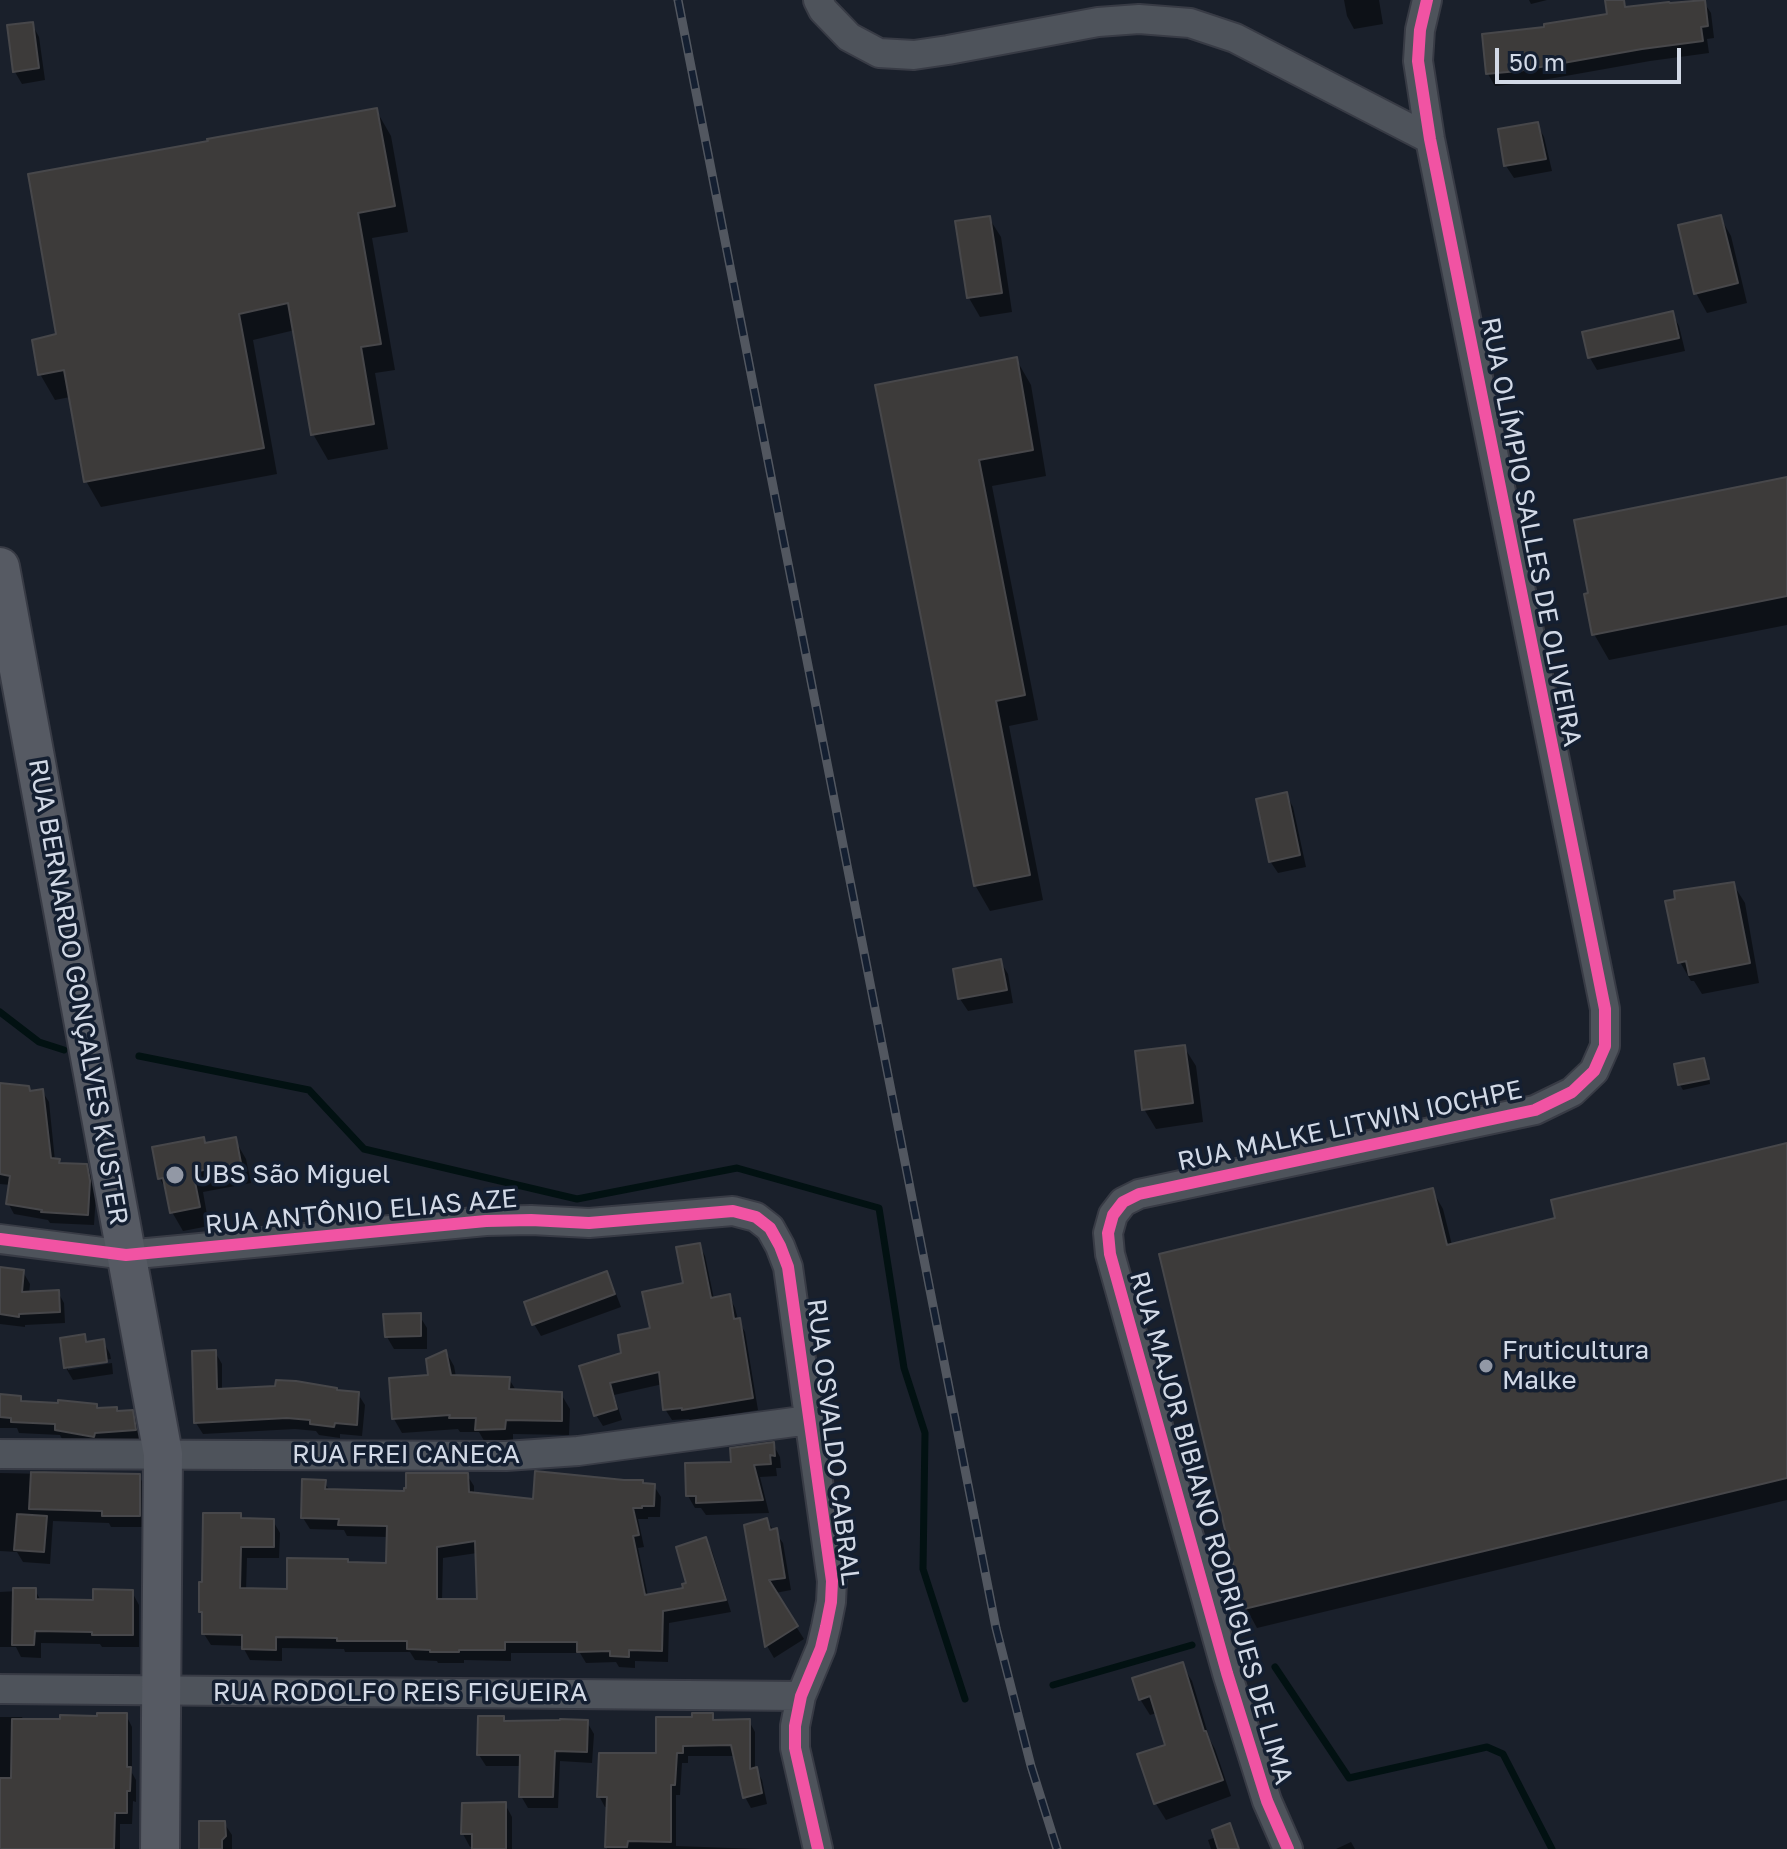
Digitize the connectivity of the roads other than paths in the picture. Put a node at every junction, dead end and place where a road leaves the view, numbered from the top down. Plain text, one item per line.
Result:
1 (818, 0) edge
2 (1427, 0) edge
3 (1430, 139) junction
4 (0, 567) edge
5 (10, 673) edge
6 (1594, 1071) joint
7 (1113, 1215) joint
8 (770, 1228) joint
9 (0, 1239) edge
10 (126, 1255) junction
11 (809, 1420) junction
12 (0, 1454) edge
13 (163, 1454) junction
14 (0, 1689) edge
15 (161, 1691) junction
16 (801, 1696) junction
17 (160, 1849) edge
18 (818, 1849) edge
19 (1288, 1849) edge

1 - 3 street
2 - 3 street, RUA OLÍMPIO SALLES DE OLIVEIRA
3 - 6 street, RUA OLÍMPIO SALLES DE OLIVEIRA
4 - 5 street, RUA BERNARDO GONÇALVES KUSTER
5 - 10 street, RUA BERNARDO GONÇALVES KUSTER
6 - 7 street, RUA MALKE LITWIN IOCHPE
7 - 19 street, RUA MAJOR BIBIANO RODRIGUES DE LIMA
8 - 10 street, RUA ANTÔNIO ELIAS AZE
8 - 11 street, RUA OSVALDO CABRAL
9 - 10 street, RUA ANTÔNIO ELIAS AZE
10 - 13 street, RUA BERNARDO GONÇALVES KUSTER
11 - 13 street, RUA FREI CANECA
11 - 16 street, RUA OSVALDO CABRAL
12 - 13 street, RUA FREI CANECA
13 - 15 street, RUA BERNARDO GONÇALVES KUSTER
14 - 15 street, RUA RODOLFO REIS FIGUEIRA
15 - 16 street, RUA RODOLFO REIS FIGUEIRA
15 - 17 street, RUA BERNARDO GONÇALVES KUSTER
16 - 18 street, RUA OSVALDO CABRAL

